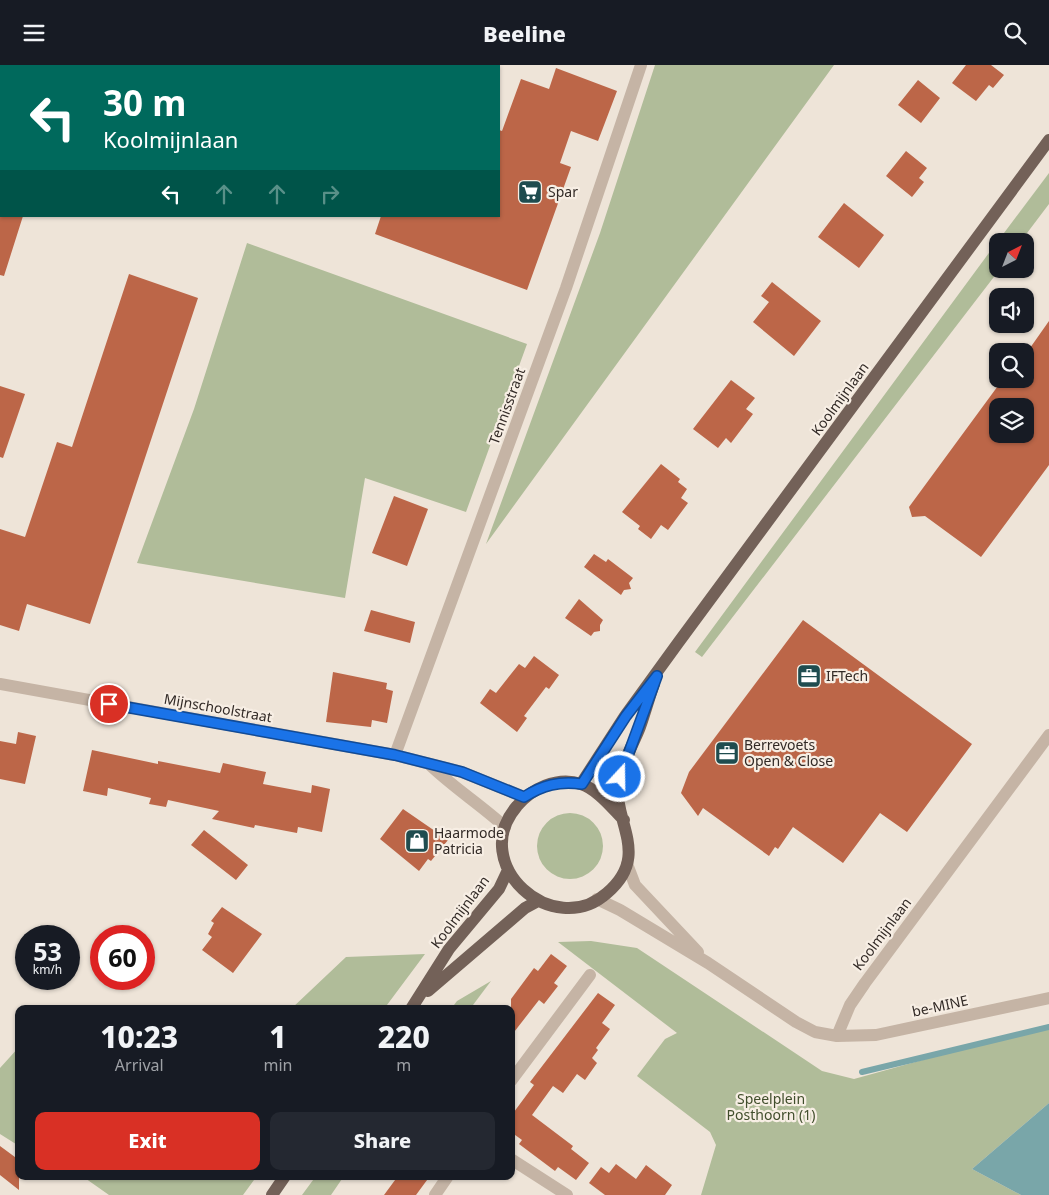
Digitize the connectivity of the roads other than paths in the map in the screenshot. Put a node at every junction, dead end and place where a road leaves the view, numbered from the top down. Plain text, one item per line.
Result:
1 (641, 65) edge
2 (1049, 141) edge
3 (657, 676) junction
4 (0, 684) edge
5 (1049, 735) edge
6 (395, 755) junction
7 (430, 765) junction
8 (582, 784) junction
9 (524, 797) junction
10 (624, 820) junction
11 (505, 827) junction
12 (627, 864) junction
13 (508, 870) junction
14 (596, 899) junction
15 (538, 901) junction
16 (708, 963) junction
17 (590, 975) dead end
18 (421, 997) junction
19 (1049, 998) edge
20 (414, 1005) edge
21 (837, 1036) junction
22 (515, 1076) edge
23 (515, 1162) edge
24 (282, 1180) edge
25 (445, 1180) edge
26 (272, 1195) edge
27 (435, 1195) edge
28 (567, 1195) edge

1 - 6 street, Tennisstraat
2 - 3 main road, Koolmijnlaan
3 - 8 main road, Koolmijnlaan
3 - 10 main road, Koolmijnlaan
4 - 6 street, Mijnschoolstraat
5 - 21 street, Koolmijnlaan
6 - 7 street, Mijnschoolstraat
7 - 9 street, Mijnschoolstraat
7 - 11 street, Mijnschoolstraat
8 - 9 main road, Koolmijnlaan
8 - 10 main road
9 - 11 main road, Koolmijnlaan
10 - 12 main road, Koolmijnlaan
11 - 13 main road, Koolmijnlaan
12 - 14 main road, Koolmijnlaan
12 - 16 street, Koolmijnlaan
13 - 15 main road, Koolmijnlaan
13 - 18 main road, Koolmijnlaan
14 - 15 main road, Koolmijnlaan
14 - 16 street, Koolmijnlaan
15 - 18 main road, Koolmijnlaan
16 - 21 street, Koolmijnlaan
17 - 22 street
18 - 20 main road, Koolmijnlaan
19 - 21 street, be-MINE
23 - 28 street
24 - 26 main road
25 - 27 street

